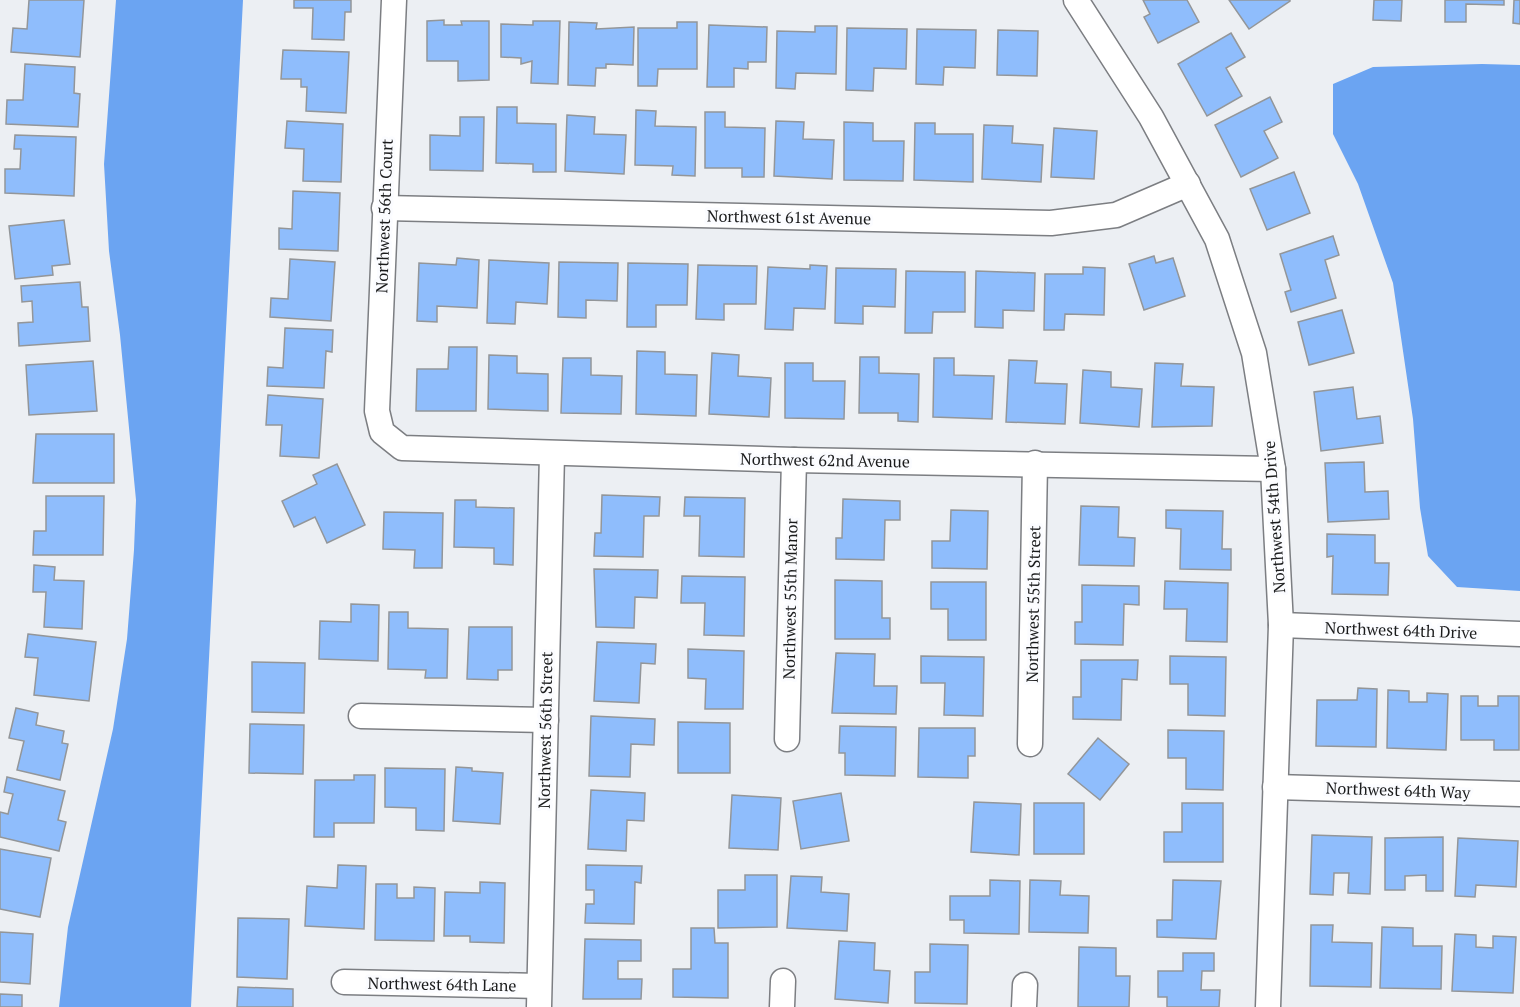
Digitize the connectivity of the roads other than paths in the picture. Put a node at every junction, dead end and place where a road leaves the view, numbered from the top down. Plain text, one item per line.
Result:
1 (394, 0) edge
2 (1076, 0) edge
3 (1188, 184) junction
4 (384, 208) junction
5 (381, 432) joint
6 (552, 454) junction
7 (794, 460) junction
8 (1035, 463) junction
9 (1273, 469) junction
10 (1281, 626) junction
11 (1520, 634) edge
12 (362, 716) dead end
13 (546, 720) junction
14 (786, 739) dead end
15 (1030, 744) dead end
16 (1275, 787) junction
17 (1520, 794) edge
18 (783, 981) dead end
19 (344, 982) dead end
20 (539, 996) edge
21 (782, 1007) edge
22 (1268, 1007) edge

1 - 4 street, Northwest 56th Court
2 - 3 street, Northwest 54th Drive
3 - 4 street, Northwest 61st Avenue
3 - 9 street, Northwest 54th Drive
4 - 5 street, Northwest 56th Court
5 - 6 street, Northwest 62nd Avenue
6 - 7 street, Northwest 62nd Avenue
6 - 13 street, Northwest 56th Street
7 - 8 street, Northwest 62nd Avenue
7 - 14 street, Northwest 55th Manor
8 - 9 street, Northwest 62nd Avenue
8 - 15 street, Northwest 55th Street
9 - 10 street, Northwest 54th Drive
10 - 11 street, Northwest 64th Drive
10 - 16 street, Northwest 54th Drive
12 - 13 street
13 - 20 street, Northwest 56th Street
16 - 17 street, Northwest 64th Way
16 - 22 street, Northwest 54th Drive
18 - 21 street
19 - 20 street, Northwest 64th Lane

